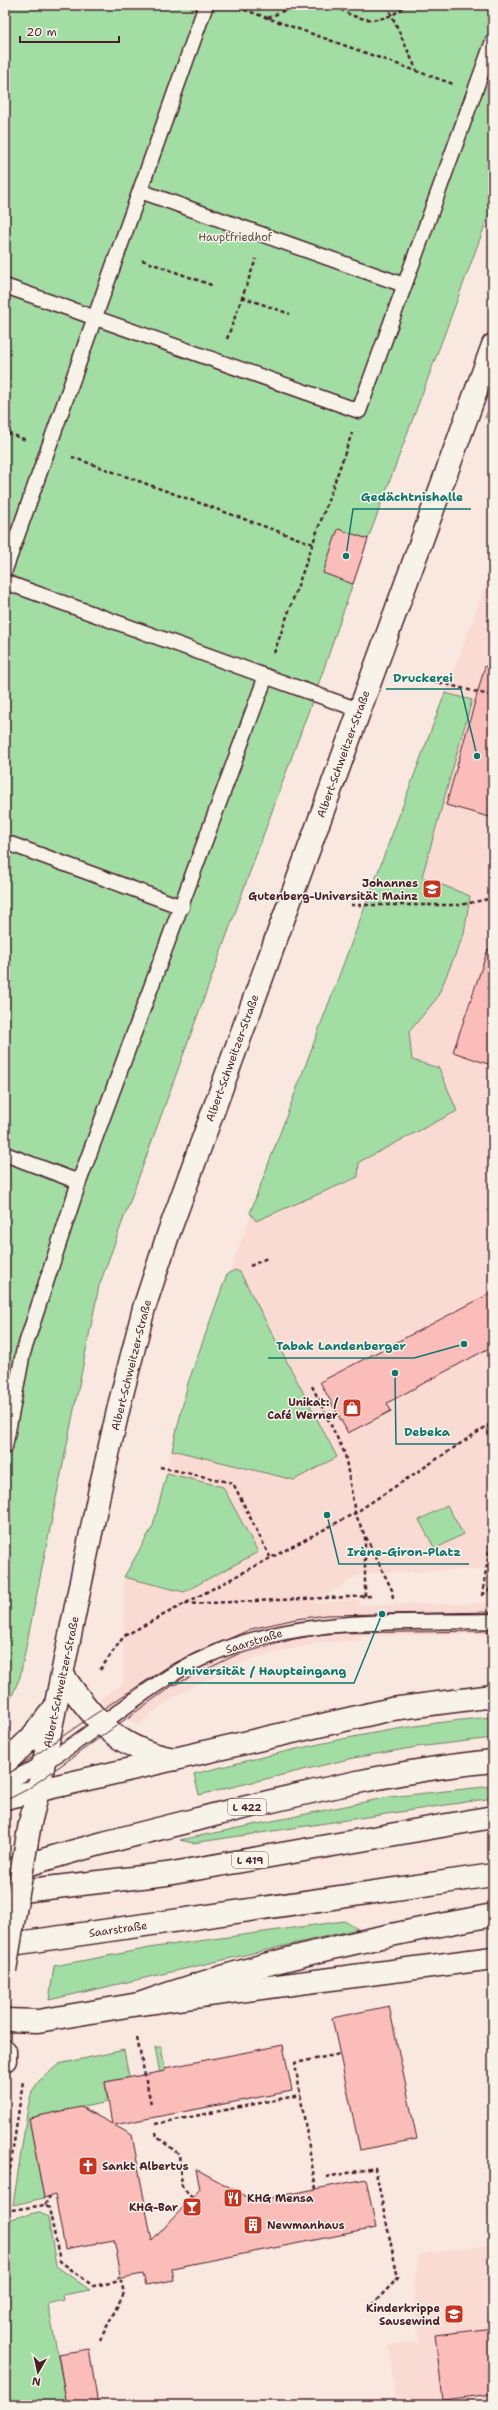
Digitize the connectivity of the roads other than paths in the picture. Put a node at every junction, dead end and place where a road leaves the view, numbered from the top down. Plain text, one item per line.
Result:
1 (206, 5) edge
2 (493, 41) edge
3 (140, 190) junction
4 (404, 285) junction
5 (5, 286) edge
6 (95, 317) junction
7 (493, 345) edge
8 (5, 570) edge
9 (5, 582) edge
10 (266, 676) junction
11 (359, 710) junction
12 (5, 842) edge
13 (182, 906) junction
14 (5, 1154) edge
15 (79, 1182) junction
16 (5, 1447) edge
17 (493, 1621) edge
18 (62, 1675) junction
19 (493, 1696) edge
20 (56, 1707) junction
21 (101, 1725) junction
22 (176, 1758) junction
23 (493, 1761) edge
24 (5, 1763) edge
25 (44, 1763) junction
26 (5, 1784) edge
27 (38, 1791) junction
28 (5, 1798) edge
29 (493, 1817) edge
30 (5, 1872) edge
31 (493, 1875) edge
32 (5, 1893) edge
33 (493, 1915) edge
34 (5, 1946) edge
35 (493, 1958) edge
36 (5, 1970) edge
37 (139, 2004) junction
38 (5, 2020) edge
39 (5, 2051) edge
40 (5, 2060) edge

1 - 3 lane
2 - 4 lane
3 - 4 lane
3 - 6 lane
4 - 6 lane
5 - 6 lane
6 - 8 lane
7 - 11 main road, Albert-Schweitzer-Straße
9 - 10 lane
10 - 11 lane
10 - 13 lane
11 - 18 main road, Albert-Schweitzer-Straße
12 - 13 lane
13 - 15 lane
14 - 15 lane
15 - 16 lane
17 - 21 lane, Saarstraße
18 - 20 main road, Albert-Schweitzer-Straße
18 - 21 main road
19 - 22 main road
20 - 24 main road
20 - 25 main road, Albert-Schweitzer-Straße
21 - 22 main road
21 - 25 lane, Saarstraße
22 - 27 main road
23 - 30 main road, L 422
25 - 26 lane, Saarstraße
25 - 27 main road, Albert-Schweitzer-Straße
27 - 28 main road
27 - 36 main road, Albert-Schweitzer-Straße, bridge
29 - 32 main road, L 419
31 - 34 main road, Saarstraße
33 - 37 main road
35 - 37 main road
37 - 38 main road
39 - 40 main road

